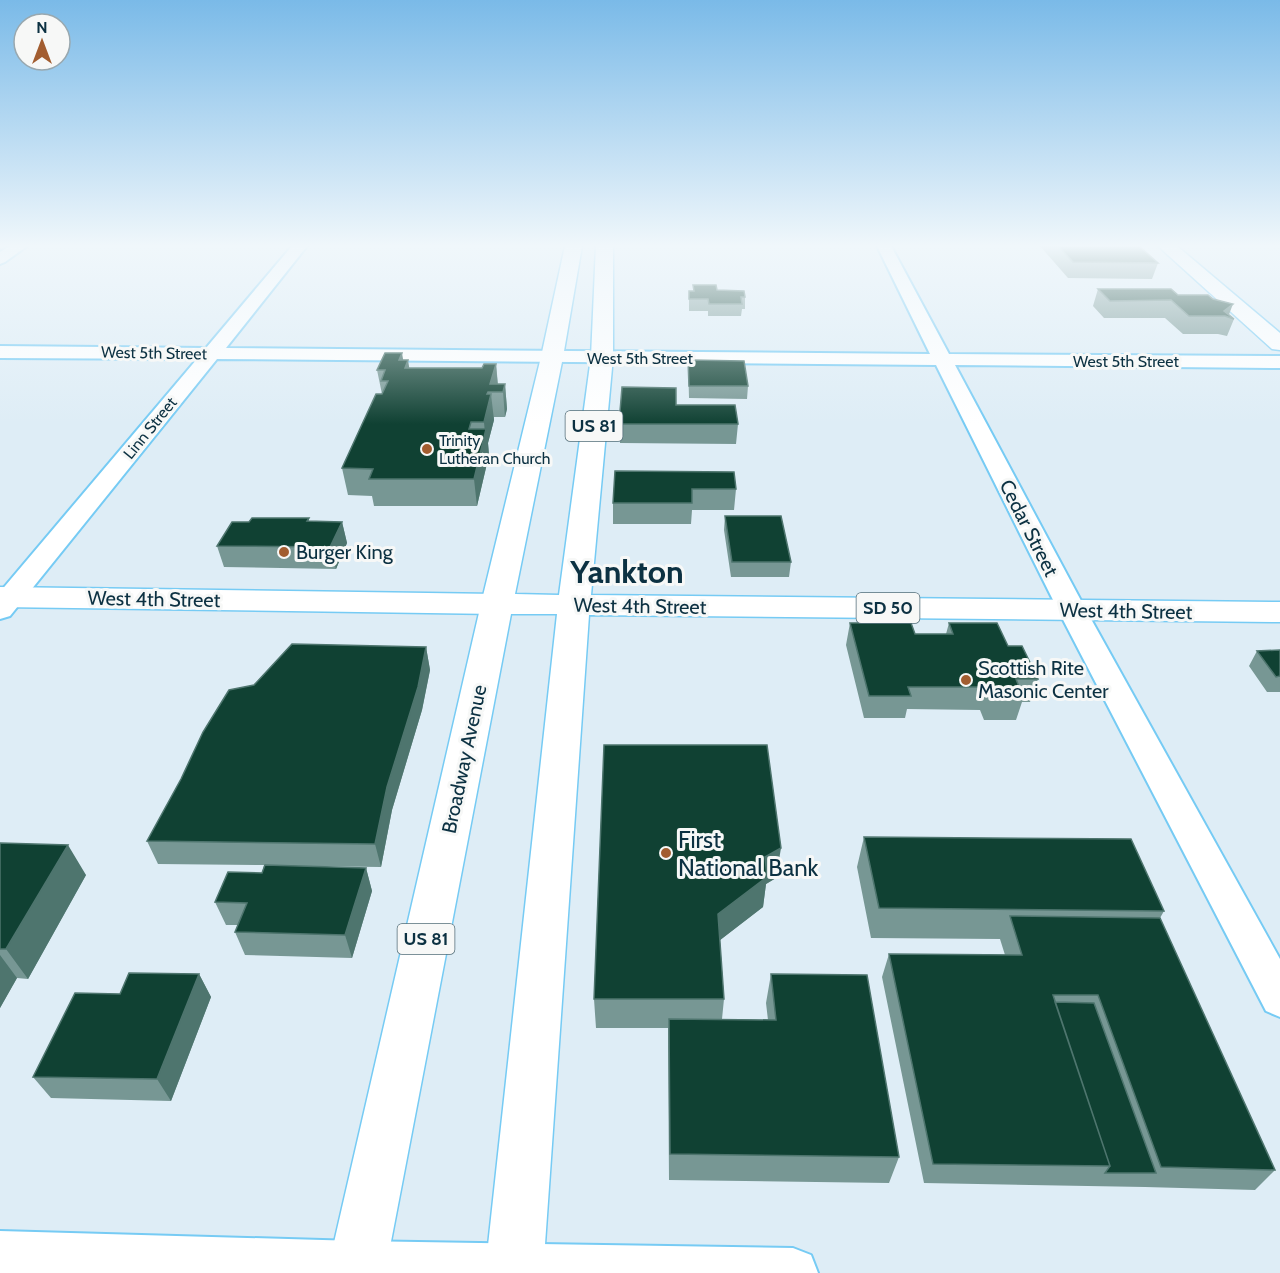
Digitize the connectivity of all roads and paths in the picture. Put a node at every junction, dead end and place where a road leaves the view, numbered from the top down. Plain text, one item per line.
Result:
1 (251, 305) edge
2 (562, 305) edge
3 (603, 305) edge
4 (914, 305) edge
5 (1235, 305) edge
6 (1280, 344) edge
7 (0, 352) edge
8 (211, 354) junction
9 (552, 357) junction
10 (602, 357) junction
11 (942, 360) junction
12 (1280, 362) edge
13 (3, 601) edge
14 (496, 604) junction
15 (574, 605) junction
16 (1072, 610) junction
17 (1280, 612) edge
18 (1280, 998) edge
19 (0, 1256) edge
20 (357, 1269) edge
21 (515, 1270) edge
22 (793, 1273) edge

1 - 8 street, Linn Street
2 - 9 main road, Broadway Avenue / US 81
3 - 10 main road, US 81
4 - 11 street, Cedar Street
5 - 6 main road
7 - 8 street, West 5th Street
8 - 9 street, West 5th Street
8 - 13 street, Linn Street
9 - 10 street, West 5th Street
9 - 14 main road, Broadway Avenue / US 81
10 - 11 street, West 5th Street
10 - 15 main road, US 81
11 - 12 street, West 5th Street
11 - 16 street, Cedar Street
13 - 14 main road, West 4th Street
14 - 15 main road, West 4th Street / SD 50
14 - 20 main road, Broadway Avenue / US 81
15 - 16 main road, West 4th Street / SD 50
15 - 21 main road, US 81
16 - 17 main road, West 4th Street / SD 50
16 - 18 street, Cedar Street
19 - 20 street
20 - 21 street
21 - 22 street

